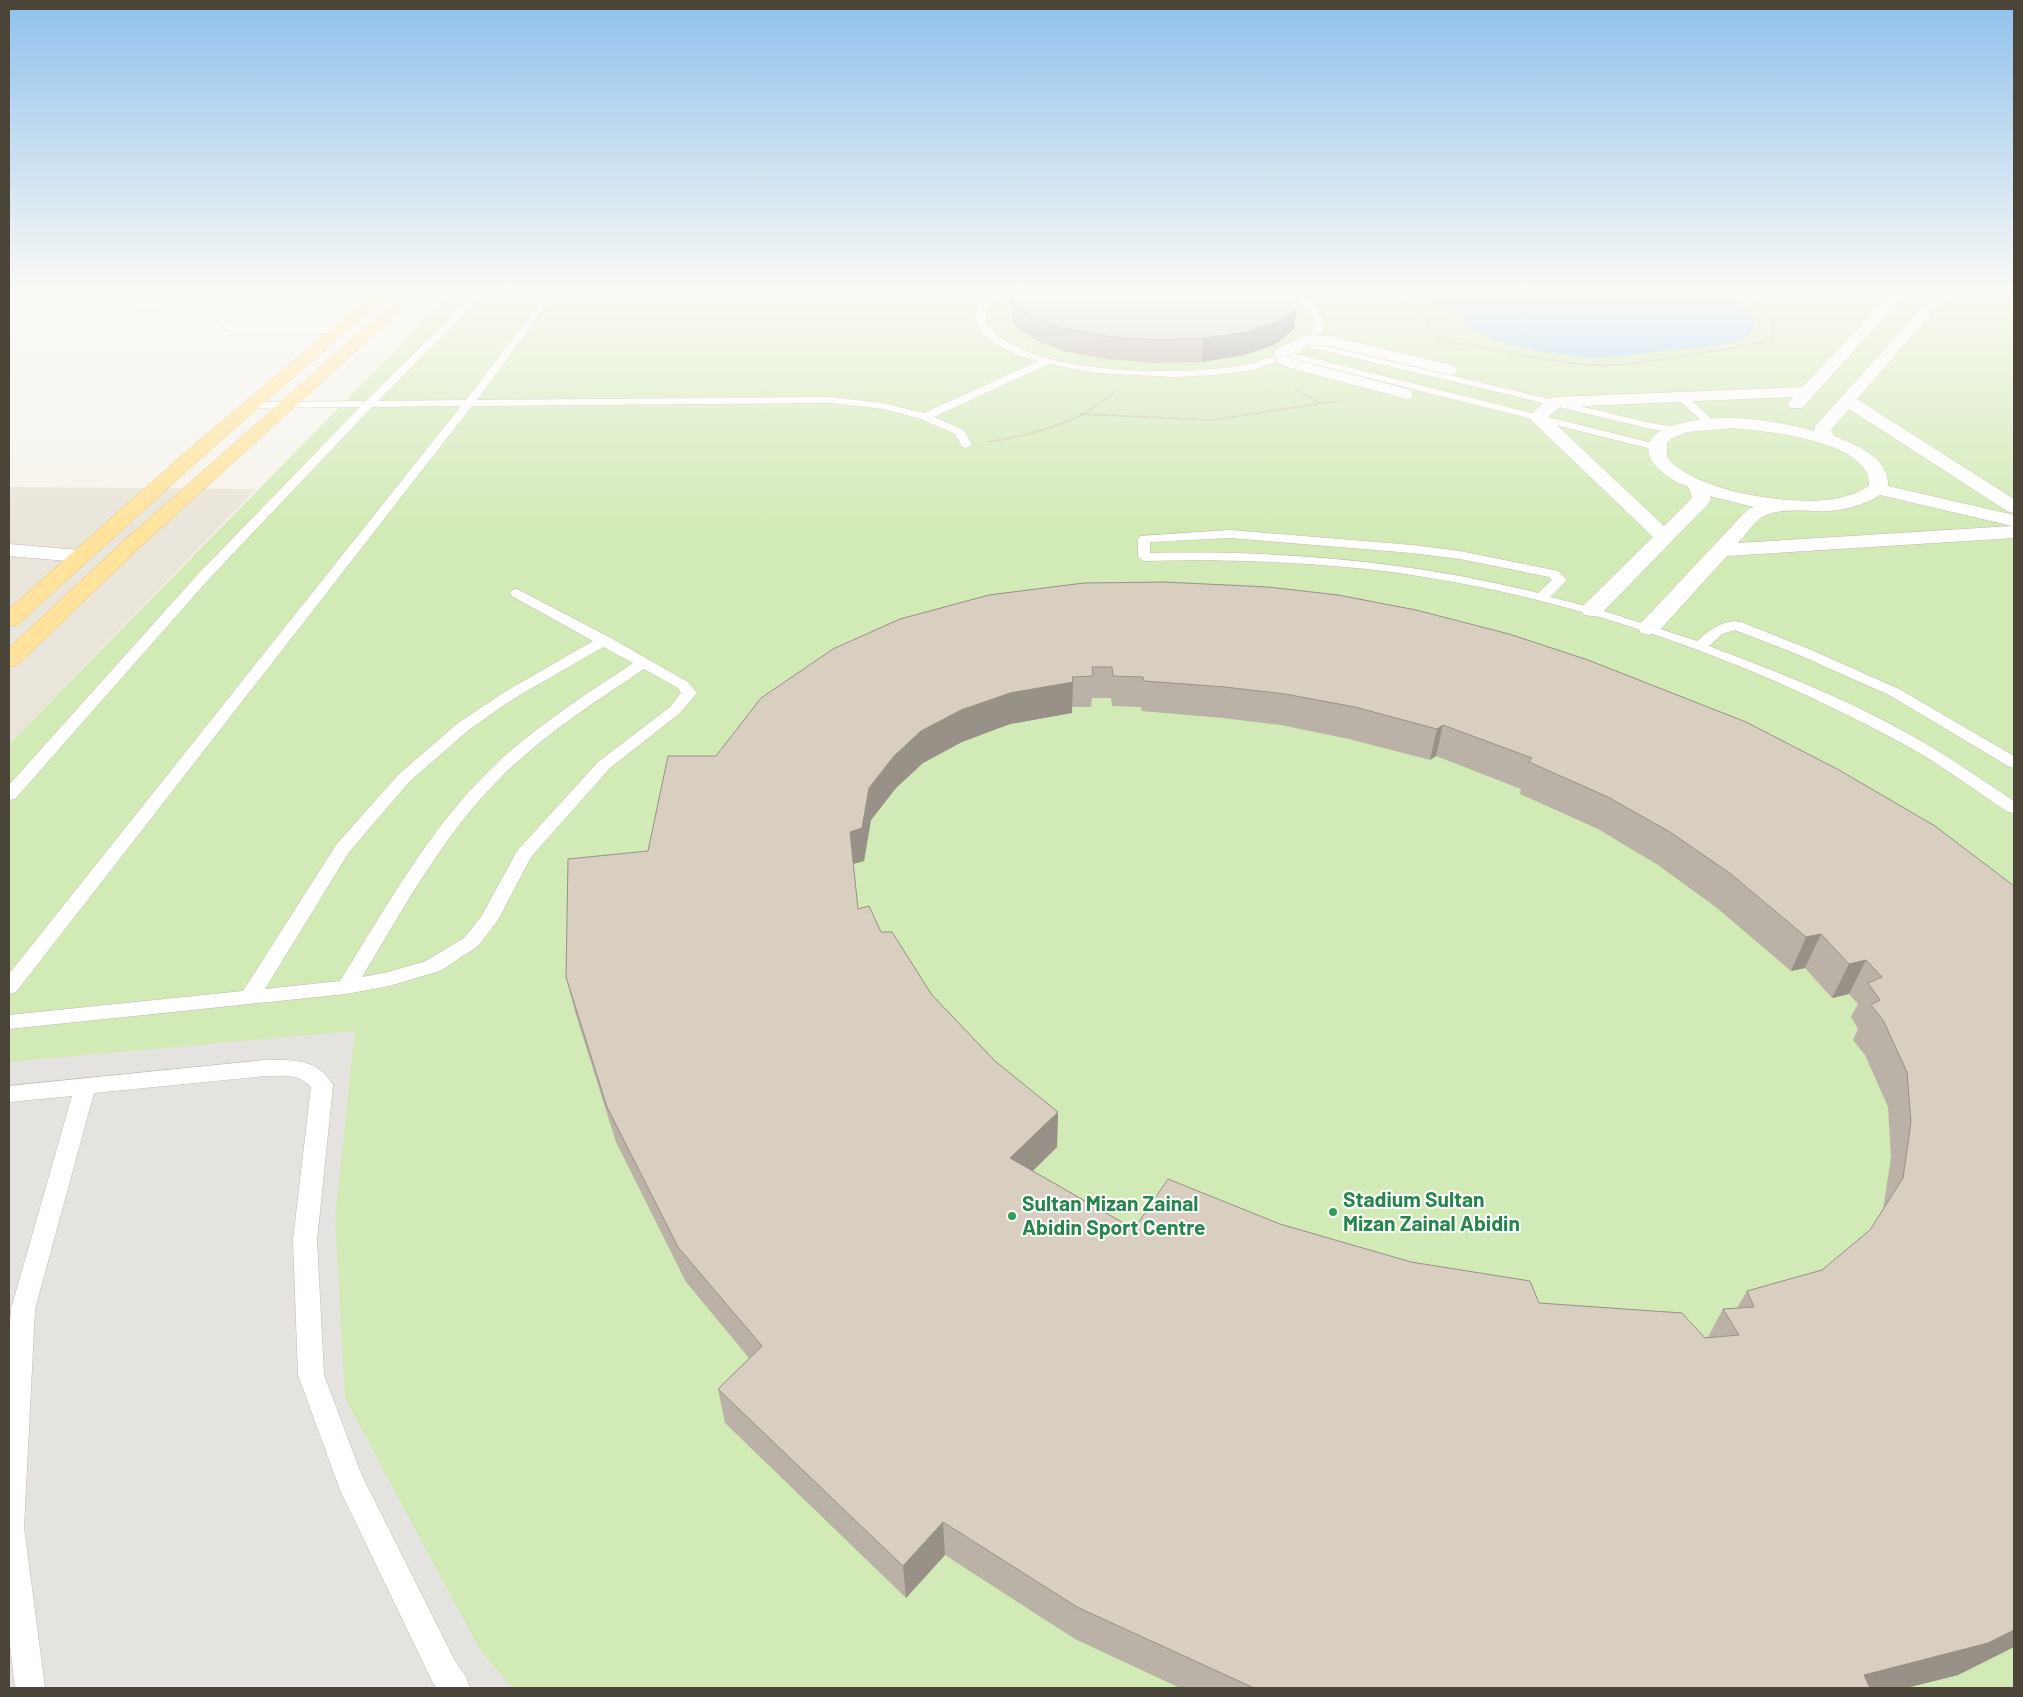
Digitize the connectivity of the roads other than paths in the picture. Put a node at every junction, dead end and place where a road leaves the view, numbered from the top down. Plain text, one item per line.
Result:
1 (290, 371) edge
2 (325, 371) edge
3 (402, 371) edge
4 (493, 371) edge
5 (1027, 371) edge
6 (1101, 371) edge
7 (1219, 371) edge
8 (1320, 371) edge
9 (1351, 371) edge
10 (1422, 371) edge
11 (1455, 371) edge
12 (1826, 371) edge
13 (1873, 371) edge
14 (1807, 392) junction
15 (1682, 397) junction
16 (1536, 398) junction
17 (1847, 400) junction
18 (470, 402) junction
19 (1556, 402) junction
20 (369, 404) junction
21 (250, 405) junction
22 (286, 406) junction
23 (1514, 410) junction
24 (925, 417) junction
25 (1538, 417) junction
26 (1711, 424) junction
27 (1756, 425) junction
28 (1676, 430) junction
29 (1827, 440) junction
30 (966, 445) road end
31 (1656, 447) junction
32 (1696, 485) junction
33 (1878, 489) junction
34 (1775, 505) junction
35 (2014, 507) edge
36 (2014, 521) edge
37 (2014, 532) edge
38 (1664, 537) junction
39 (9, 550) edge
40 (1721, 550) junction
41 (79, 556) junction
42 (517, 593) dead end
43 (1542, 597) junction
44 (1592, 610) junction
45 (9, 620) edge
46 (1650, 628) junction
47 (604, 640) junction
48 (1700, 647) junction
49 (9, 660) edge
50 (644, 663) junction
51 (2014, 763) edge
52 (9, 795) edge
53 (2014, 808) edge
54 (346, 987) junction
55 (9, 988) edge
56 (249, 998) junction
57 (9, 1022) edge
58 (85, 1087) junction
59 (9, 1094) edge
60 (30, 1688) edge
61 (455, 1688) edge

1 - 21 main road
2 - 22 main road
3 - 20 lane
4 - 18 lane
5 - 24 lane
6 - 7 lane
8 - 23 lane, bridge
9 - 23 lane
10 - 16 lane
11 - 16 lane, bridge
12 - 14 street
13 - 17 street
14 - 15 street
14 - 27 street
15 - 19 street
15 - 26 lane
16 - 19 lane
17 - 29 street
17 - 35 street
18 - 20 lane
18 - 24 lane
18 - 55 lane
19 - 25 street
19 - 28 lane
20 - 22 lane
20 - 52 lane
21 - 22 lane
21 - 41 main road
22 - 49 main road
23 - 25 lane
24 - 30 lane
25 - 31 lane
25 - 38 street
26 - 27 street
26 - 28 street
27 - 29 street
28 - 31 street
29 - 33 street
31 - 32 street
32 - 34 street
32 - 38 street
33 - 34 street
33 - 36 street
34 - 40 street
37 - 40 street
38 - 44 street
39 - 41 street
40 - 46 street
41 - 45 main road
42 - 47 lane
43 - 43 lane
43 - 44 lane
44 - 46 lane
46 - 48 lane
47 - 50 lane
47 - 56 lane
48 - 51 lane
48 - 53 lane
50 - 54 lane
50 - 54 lane
54 - 56 lane
56 - 57 lane
58 - 59 lane
58 - 60 lane
58 - 61 lane

